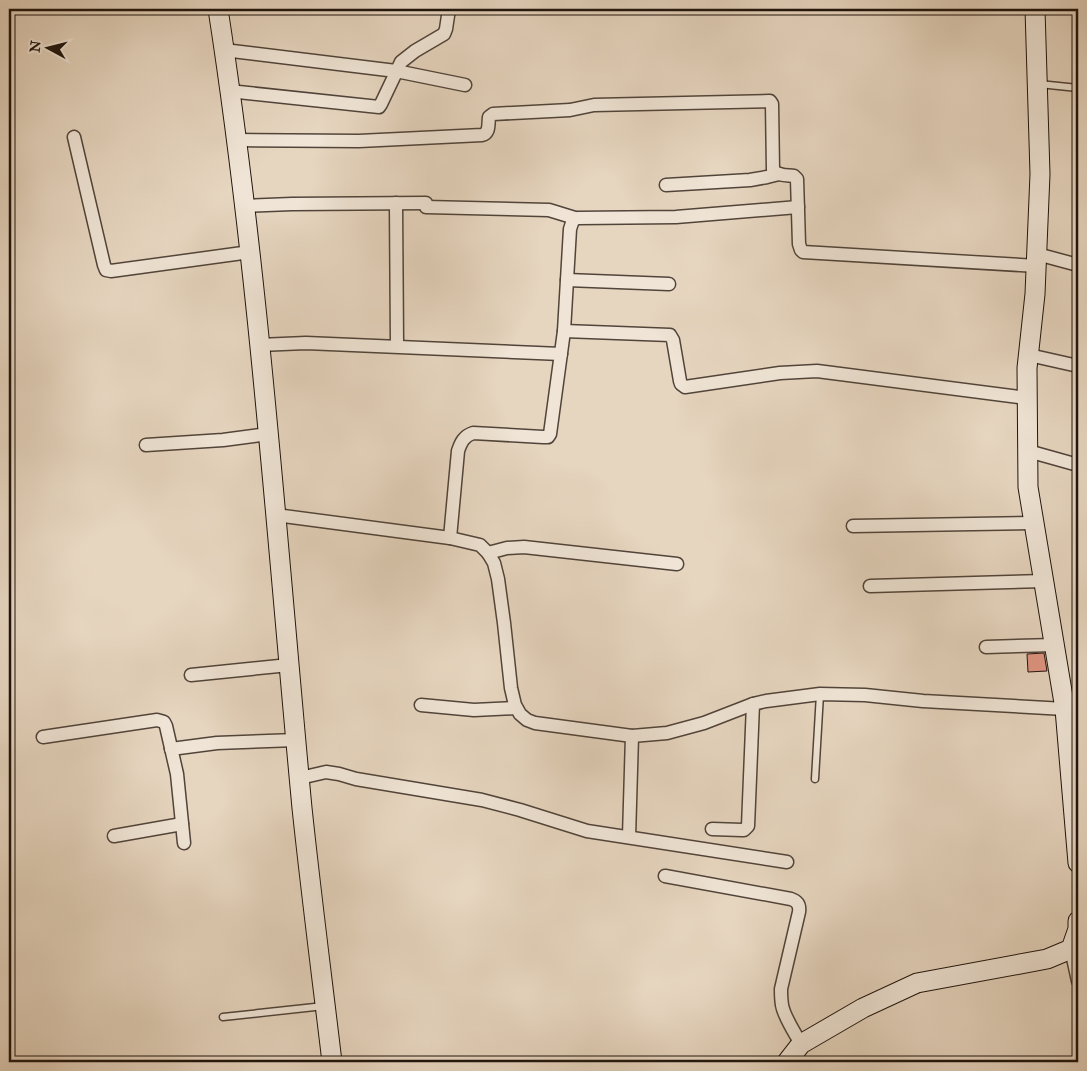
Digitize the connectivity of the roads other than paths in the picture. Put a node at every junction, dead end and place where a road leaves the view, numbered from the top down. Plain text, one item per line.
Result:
1 (218, 9) edge
2 (449, 9) edge
3 (1035, 9) edge
4 (224, 50) junction
5 (396, 71) junction
6 (1037, 84) junction
7 (465, 85) dead end
8 (1078, 88) edge
9 (229, 91) junction
10 (74, 137) dead end
11 (236, 140) junction
12 (779, 174) junction
13 (666, 185) dead end
14 (396, 203) junction
15 (245, 206) junction
16 (798, 207) junction
17 (575, 218) junction
18 (250, 252) junction
19 (1037, 260) junction
20 (1078, 266) edge
21 (567, 280) junction
22 (669, 284) dead end
23 (564, 332) junction
24 (259, 345) junction
25 (397, 346) junction
26 (561, 354) junction
27 (1029, 355) junction
28 (1078, 366) edge
29 (1027, 398) junction
30 (268, 434) junction
31 (146, 445) dead end
32 (1028, 451) junction
33 (1078, 465) edge
34 (276, 515) junction
35 (1034, 523) junction
36 (854, 526) dead end
37 (450, 538) junction
38 (488, 553) junction
39 (677, 564) dead end
40 (1044, 581) junction
41 (870, 586) dead end
42 (1054, 645) junction
43 (986, 647) dead end
44 (289, 665) junction
45 (191, 675) dead end
46 (820, 694) junction
47 (753, 704) junction
48 (421, 705) dead end
49 (516, 708) junction
50 (1071, 710) edge
51 (632, 736) junction
52 (43, 737) dead end
53 (296, 740) junction
54 (171, 749) junction
55 (300, 778) junction
56 (815, 779) dead end
57 (182, 824) junction
58 (712, 829) dead end
59 (114, 836) dead end
60 (628, 837) junction
61 (184, 843) dead end
62 (787, 862) dead end
63 (1078, 863) edge
64 (665, 876) dead end
65 (1078, 922) edge
66 (1074, 956) edge
67 (1078, 981) edge
68 (326, 1006) junction
69 (223, 1017) dead end
70 (801, 1044) junction
71 (332, 1062) edge
72 (787, 1062) edge

1 - 4 street
2 - 5 street
3 - 6 street
4 - 5 street
4 - 9 street
5 - 7 street
5 - 9 street
6 - 8 lane
6 - 19 street
9 - 11 street
10 - 18 street
11 - 12 street
11 - 15 street
12 - 13 street
12 - 16 street
14 - 15 street
14 - 17 street
14 - 25 street
15 - 18 street
16 - 17 street
16 - 19 street
17 - 21 street
18 - 24 street
19 - 20 street
19 - 27 street
21 - 22 street
21 - 23 street
23 - 26 street
23 - 29 street
24 - 25 street
24 - 30 street
25 - 26 street
26 - 37 street
27 - 28 street
27 - 29 street
29 - 32 street
30 - 31 street
30 - 34 street
32 - 33 street
32 - 35 street
34 - 37 street
34 - 44 street
35 - 36 street
35 - 40 street
37 - 38 street
38 - 39 street
38 - 49 street
40 - 41 street
40 - 42 street
42 - 43 street
42 - 50 street
44 - 45 street
44 - 53 street
46 - 47 street
46 - 50 street
46 - 56 lane
47 - 51 street
47 - 58 street
48 - 49 street
49 - 51 street
50 - 63 street
51 - 60 street
52 - 54 street
53 - 54 street
53 - 55 street
54 - 57 street
55 - 60 street
55 - 68 street
57 - 59 street
57 - 61 street
60 - 62 street
64 - 70 street
65 - 66 street
66 - 67 street
66 - 70 street
68 - 69 lane
68 - 71 street
70 - 72 street

